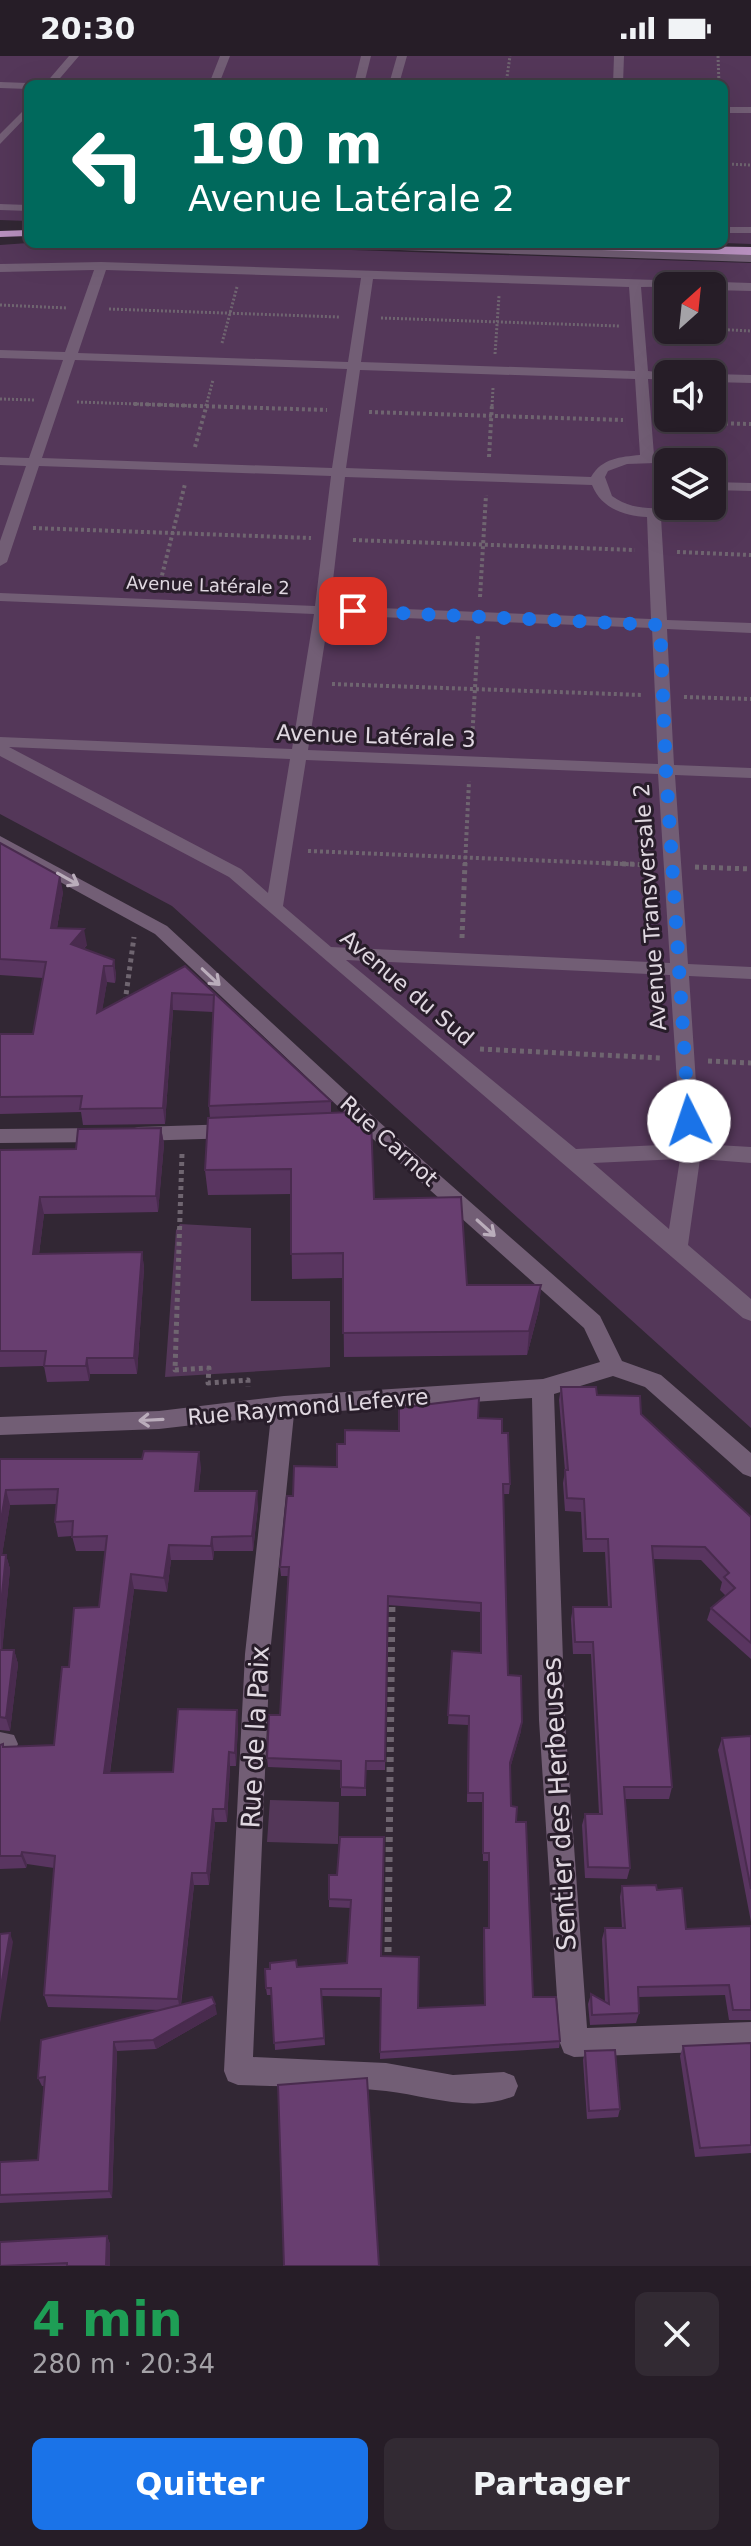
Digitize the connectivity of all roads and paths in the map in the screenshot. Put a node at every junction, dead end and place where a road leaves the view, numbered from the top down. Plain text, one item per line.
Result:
1 (74, 56) edge
2 (225, 56) edge
3 (366, 56) edge
4 (402, 56) edge
5 (510, 56) edge
6 (619, 56) edge
7 (718, 56) edge
8 (53, 80) edge
9 (216, 80) edge
10 (360, 80) edge
11 (395, 80) edge
12 (507, 80) edge
13 (618, 80) edge
14 (719, 80) edge
15 (0, 85) edge
16 (24, 86) edge
17 (728, 110) edge
18 (751, 110) edge
19 (24, 114) edge
20 (0, 141) edge
21 (728, 164) edge
22 (751, 165) edge
23 (0, 207) edge
24 (24, 208) edge
25 (728, 230) edge
26 (751, 230) edge
27 (24, 233) edge
28 (0, 234) edge
29 (458, 248) edge
30 (661, 248) edge
31 (751, 251) edge
32 (751, 258) edge
33 (101, 266) junction
34 (0, 268) edge
35 (241, 270) junction
36 (368, 274) junction
37 (500, 279) junction
38 (635, 283) junction
39 (654, 284) edge
40 (726, 286) edge
41 (751, 287) edge
42 (0, 305) edge
43 (86, 308) junction
44 (230, 313) junction
45 (361, 317) junction
46 (497, 322) junction
47 (639, 327) junction
48 (726, 330) edge
49 (751, 331) edge
50 (0, 354) edge
51 (69, 355) junction
52 (218, 360) junction
53 (354, 364) junction
54 (494, 370) junction
55 (643, 376) junction
56 (654, 376) edge
57 (726, 378) edge
58 (751, 379) edge
59 (0, 399) edge
60 (54, 401) junction
61 (206, 406) junction
62 (347, 411) junction
63 (492, 416) junction
64 (645, 421) junction
65 (751, 424) edge
66 (647, 457) junction
67 (654, 458) edge
68 (0, 461) edge
69 (33, 463) junction
70 (190, 468) junction
71 (338, 474) junction
72 (488, 478) junction
73 (598, 481) junction
74 (726, 486) edge
75 (751, 487) edge
76 (654, 513) edge
77 (654, 520) edge
78 (12, 527) junction
79 (173, 533) junction
80 (330, 539) junction
81 (483, 545) junction
82 (656, 551) junction
83 (751, 555) edge
84 (0, 562) edge
85 (0, 597) edge
86 (154, 603) junction
87 (322, 610) junction
88 (479, 617) junction
89 (660, 625) junction
90 (751, 628) edge
91 (310, 683) junction
92 (474, 689) junction
93 (663, 696) junction
94 (751, 699) edge
95 (0, 742) edge
96 (0, 749) edge
97 (298, 755) junction
98 (471, 762) junction
99 (666, 770) junction
100 (751, 773) edge
101 (0, 842) edge
102 (283, 850) junction
103 (465, 857) junction
104 (672, 866) junction
105 (751, 869) edge
106 (275, 905) junction
107 (137, 917) junction
108 (326, 953) junction
109 (461, 959) junction
110 (678, 970) junction
111 (751, 973) edge
112 (125, 1003) edge
113 (450, 1056) junction
114 (685, 1059) junction
115 (751, 1063) edge
116 (370, 1125) junction
117 (339, 1127) edge
118 (261, 1130) edge
119 (184, 1134) junction
120 (0, 1136) edge
121 (691, 1151) junction
122 (751, 1155) edge
123 (572, 1157) junction
124 (677, 1248) junction
125 (751, 1312) edge
126 (613, 1367) junction
127 (543, 1388) junction
128 (284, 1405) junction
129 (247, 1410) junction
130 (0, 1426) edge
131 (751, 1467) edge
132 (392, 1588) edge
133 (388, 1952) dead end
134 (751, 2036) edge
135 (504, 2086) dead end

1 - 8 street
2 - 9 street
3 - 10 street
4 - 11 street
5 - 12 path
6 - 13 street
7 - 14 path
15 - 16 street
17 - 18 street
19 - 20 street
21 - 22 path
23 - 24 street
25 - 26 street
27 - 28 main road
29 - 32 street
30 - 31 main road
33 - 34 street
33 - 35 street
33 - 43 street
35 - 36 street
35 - 44 path
36 - 37 street
36 - 45 street
37 - 38 street
37 - 46 path
38 - 39 street
38 - 47 street
40 - 41 street
42 - 43 path
43 - 44 path
43 - 51 street
44 - 45 path
44 - 52 path
45 - 46 path
45 - 53 street
46 - 47 path
46 - 54 path
47 - 55 street
48 - 49 path
50 - 51 street
51 - 52 street
51 - 60 street
52 - 53 street
52 - 61 path
53 - 54 street
53 - 62 street
54 - 55 street
54 - 63 path
55 - 56 street
55 - 64 street
57 - 58 street
59 - 60 path
60 - 61 path
60 - 69 street
61 - 62 path
61 - 70 path
62 - 63 path
62 - 71 street
63 - 64 path
63 - 72 path
64 - 65 path
64 - 66 street
66 - 67 street
66 - 73 street
68 - 69 street
69 - 70 street
69 - 78 street
70 - 71 street
70 - 79 path
71 - 72 street
71 - 80 street
72 - 73 street
72 - 81 path
73 - 76 street
74 - 75 street
77 - 82 street, Avenue Transversale 2
78 - 79 path
78 - 84 street
79 - 80 path
79 - 86 path
80 - 81 path
80 - 87 street
81 - 82 path
81 - 88 path
82 - 83 path
82 - 89 street, Avenue Transversale 2
85 - 86 street, Avenue Latérale 2
86 - 87 street, Avenue Latérale 2
87 - 88 street, Avenue Latérale 2
87 - 91 street
88 - 89 street, Avenue Latérale 2
88 - 92 path
89 - 90 street, Avenue Latérale 2
89 - 93 street, Avenue Transversale 2
91 - 92 path
91 - 97 street
92 - 93 path
92 - 98 path
93 - 94 path
93 - 99 street, Avenue Transversale 2
95 - 97 street, Avenue Latérale 3
96 - 106 street, Avenue du Sud
97 - 98 street, Avenue Latérale 3
97 - 102 street
98 - 99 street, Avenue Latérale 3
98 - 103 path
99 - 100 street, Avenue Latérale 3
99 - 104 street, Avenue Transversale 2
101 -> 107 street, Rue Carnot
102 - 103 path
102 - 106 street
103 - 104 path
103 - 109 path
104 - 105 path
104 - 110 street, Avenue Transversale 2
106 - 108 street, Avenue du Sud
107 - 112 path
107 -> 116 street, Rue Carnot
108 - 109 street
108 - 113 street, Avenue du Sud
109 - 110 street
110 - 111 street
110 - 114 street, Avenue Transversale 2
113 - 114 path
113 - 123 street, Avenue du Sud
114 - 115 path
114 - 121 street, Avenue Transversale 2
116 - 117 street
116 -> 126 street, Rue Carnot
118 - 119 street
119 - 120 street
119 - 129 path
121 - 122 street
121 - 123 street
121 - 124 street, Avenue Transversale 2
123 - 124 street, Avenue du Sud
124 - 125 street, Avenue du Sud
126 - 127 street, Rue Raymond Lefevre
126 - 131 street
127 - 128 street, Rue Raymond Lefevre
127 - 134 street, Sentier des Herbeuses
128 - 129 street, Rue Raymond Lefevre
128 - 135 street, Rue de la Paix
129 -> 130 street, Rue Raymond Lefevre
132 - 133 path

